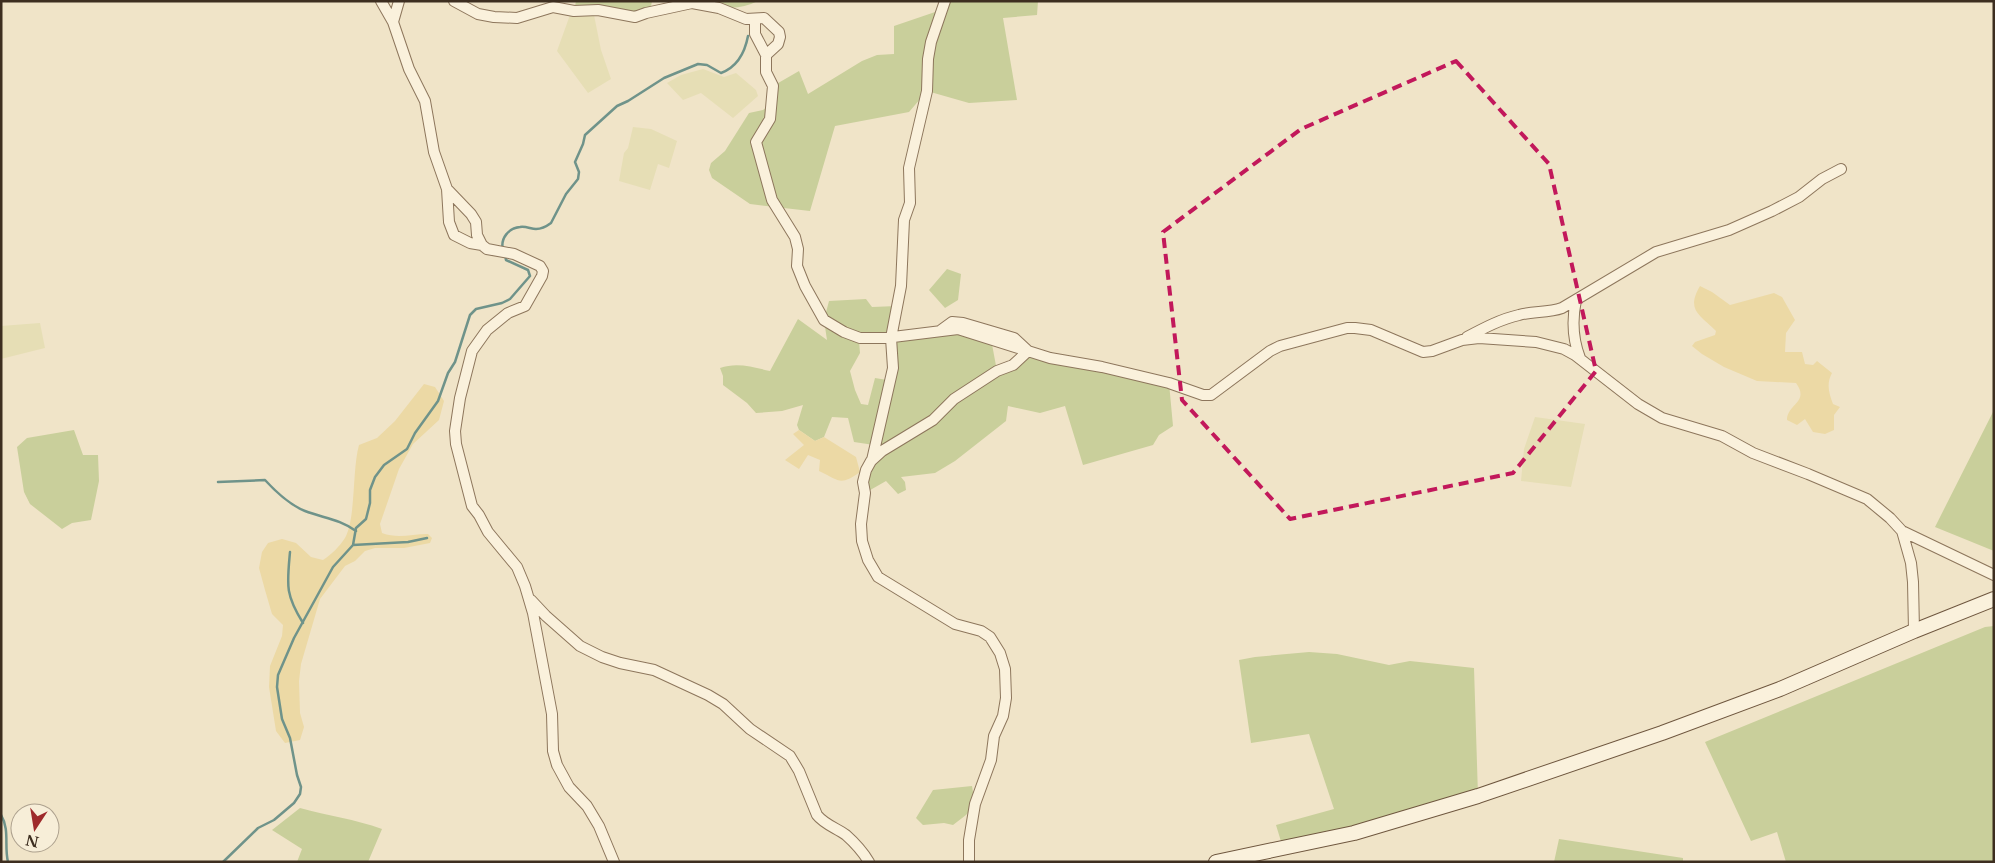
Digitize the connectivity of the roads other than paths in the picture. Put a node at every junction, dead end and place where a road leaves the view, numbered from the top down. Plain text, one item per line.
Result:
1 (381, 1) edge
2 (399, 1) edge
3 (454, 1) edge
4 (945, 1) edge
5 (755, 19) junction
6 (393, 22) junction
7 (766, 55) junction
8 (1841, 169) dead end
9 (448, 189) junction
10 (482, 245) junction
11 (1576, 300) junction
12 (891, 338) junction
13 (1462, 340) junction
14 (1028, 351) junction
15 (1580, 358) junction
16 (872, 461) junction
17 (1902, 531) junction
18 (1994, 575) edge
19 (527, 595) junction
20 (1994, 599) edge
21 (1914, 631) junction
22 (614, 862) edge
23 (869, 862) edge
24 (969, 862) edge
25 (1216, 862) edge

1 - 6 street
2 - 6 street
3 - 5 street
4 - 12 street
5 - 7 street
5 - 7 street
6 - 9 street
7 - 12 street
8 - 11 street
9 - 10 street
9 - 10 street
10 - 19 street
11 - 13 street
11 - 15 street
12 - 14 street
12 - 16 street
13 - 14 street
13 - 15 street
14 - 16 street
15 - 17 street
16 - 24 street
17 - 18 street
17 - 21 street
19 - 22 street
19 - 23 street
20 - 21 main road
21 - 25 main road

